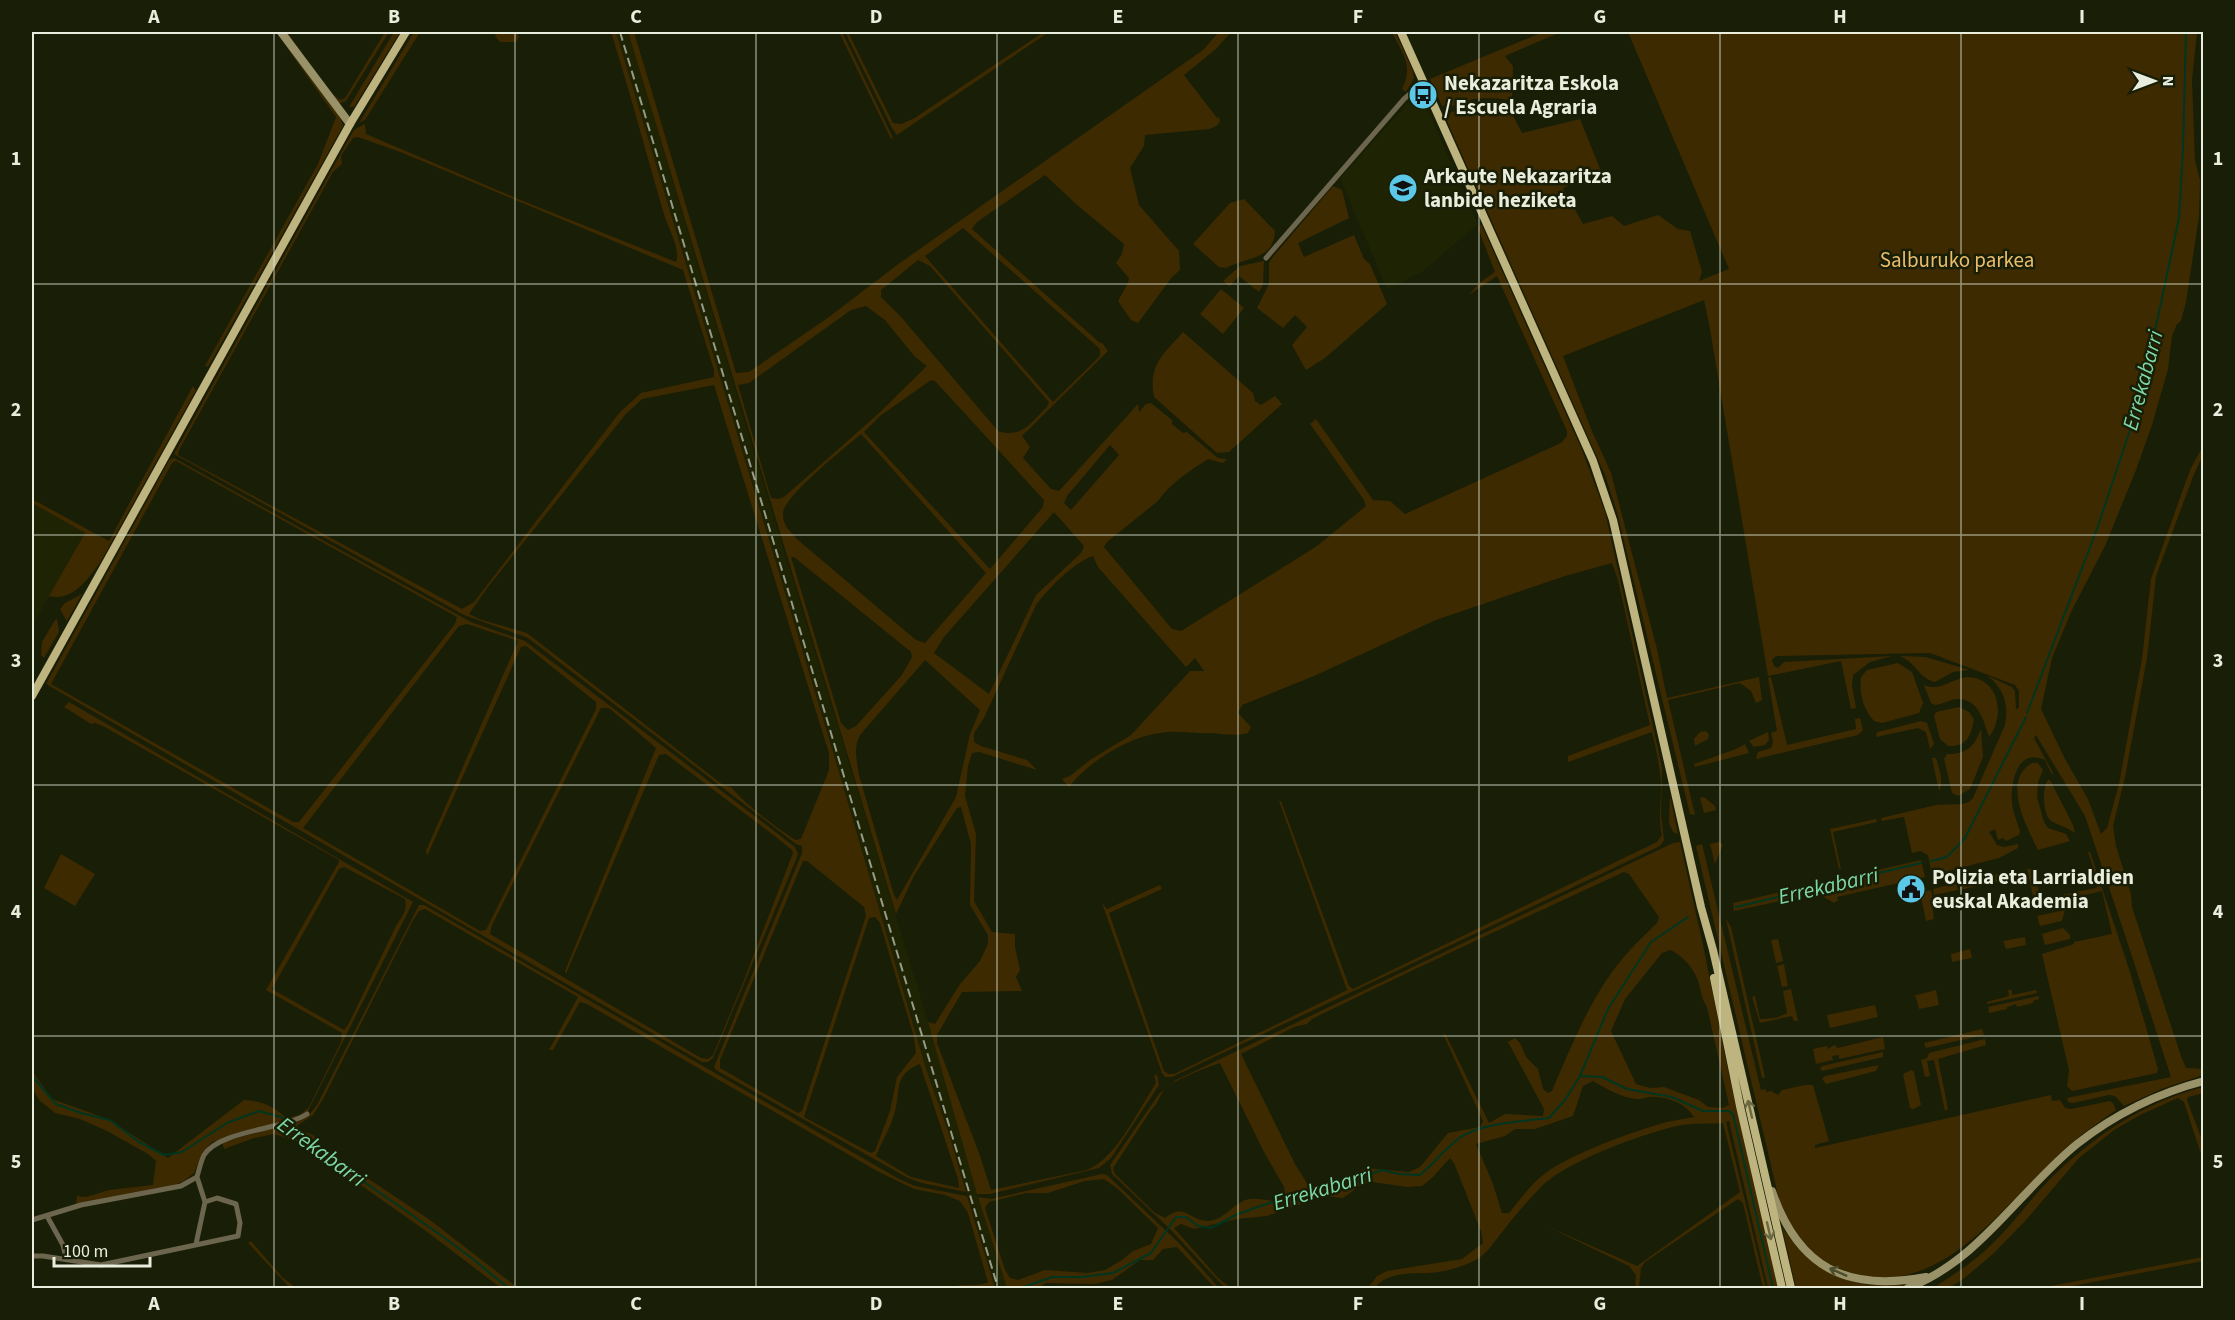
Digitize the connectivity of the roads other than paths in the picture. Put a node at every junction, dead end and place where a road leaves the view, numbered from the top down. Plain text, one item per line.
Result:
1 (281, 32) edge
2 (406, 32) edge
3 (1401, 32) edge
4 (1426, 86) junction
5 (350, 124) junction
6 (1266, 258) dead end
7 (32, 696) edge
8 (1701, 907) junction
9 (2204, 1081) edge
10 (307, 1114) dead end
11 (1763, 1168) junction
12 (197, 1177) junction
13 (204, 1202) junction
14 (47, 1216) junction
15 (32, 1220) edge
16 (196, 1244) junction
17 (32, 1256) edge
18 (66, 1259) junction
19 (1936, 1275) junction
20 (1782, 1288) edge
21 (1791, 1288) edge
22 (1908, 1288) edge
23 (1919, 1288) edge

1 - 5 main road
2 - 5 main road
3 - 4 main road
4 - 6 street
4 - 8 main road
5 - 7 main road
11 -> 8 main road
8 -> 20 main road
9 - 19 main road
10 - 12 street
19 -> 11 main road
11 - 21 main road
12 - 13 street
12 - 14 street
13 - 16 street
13 - 16 street
14 - 15 street
14 - 18 street
16 - 18 street
17 - 18 street
19 - 22 main road
19 - 23 main road

